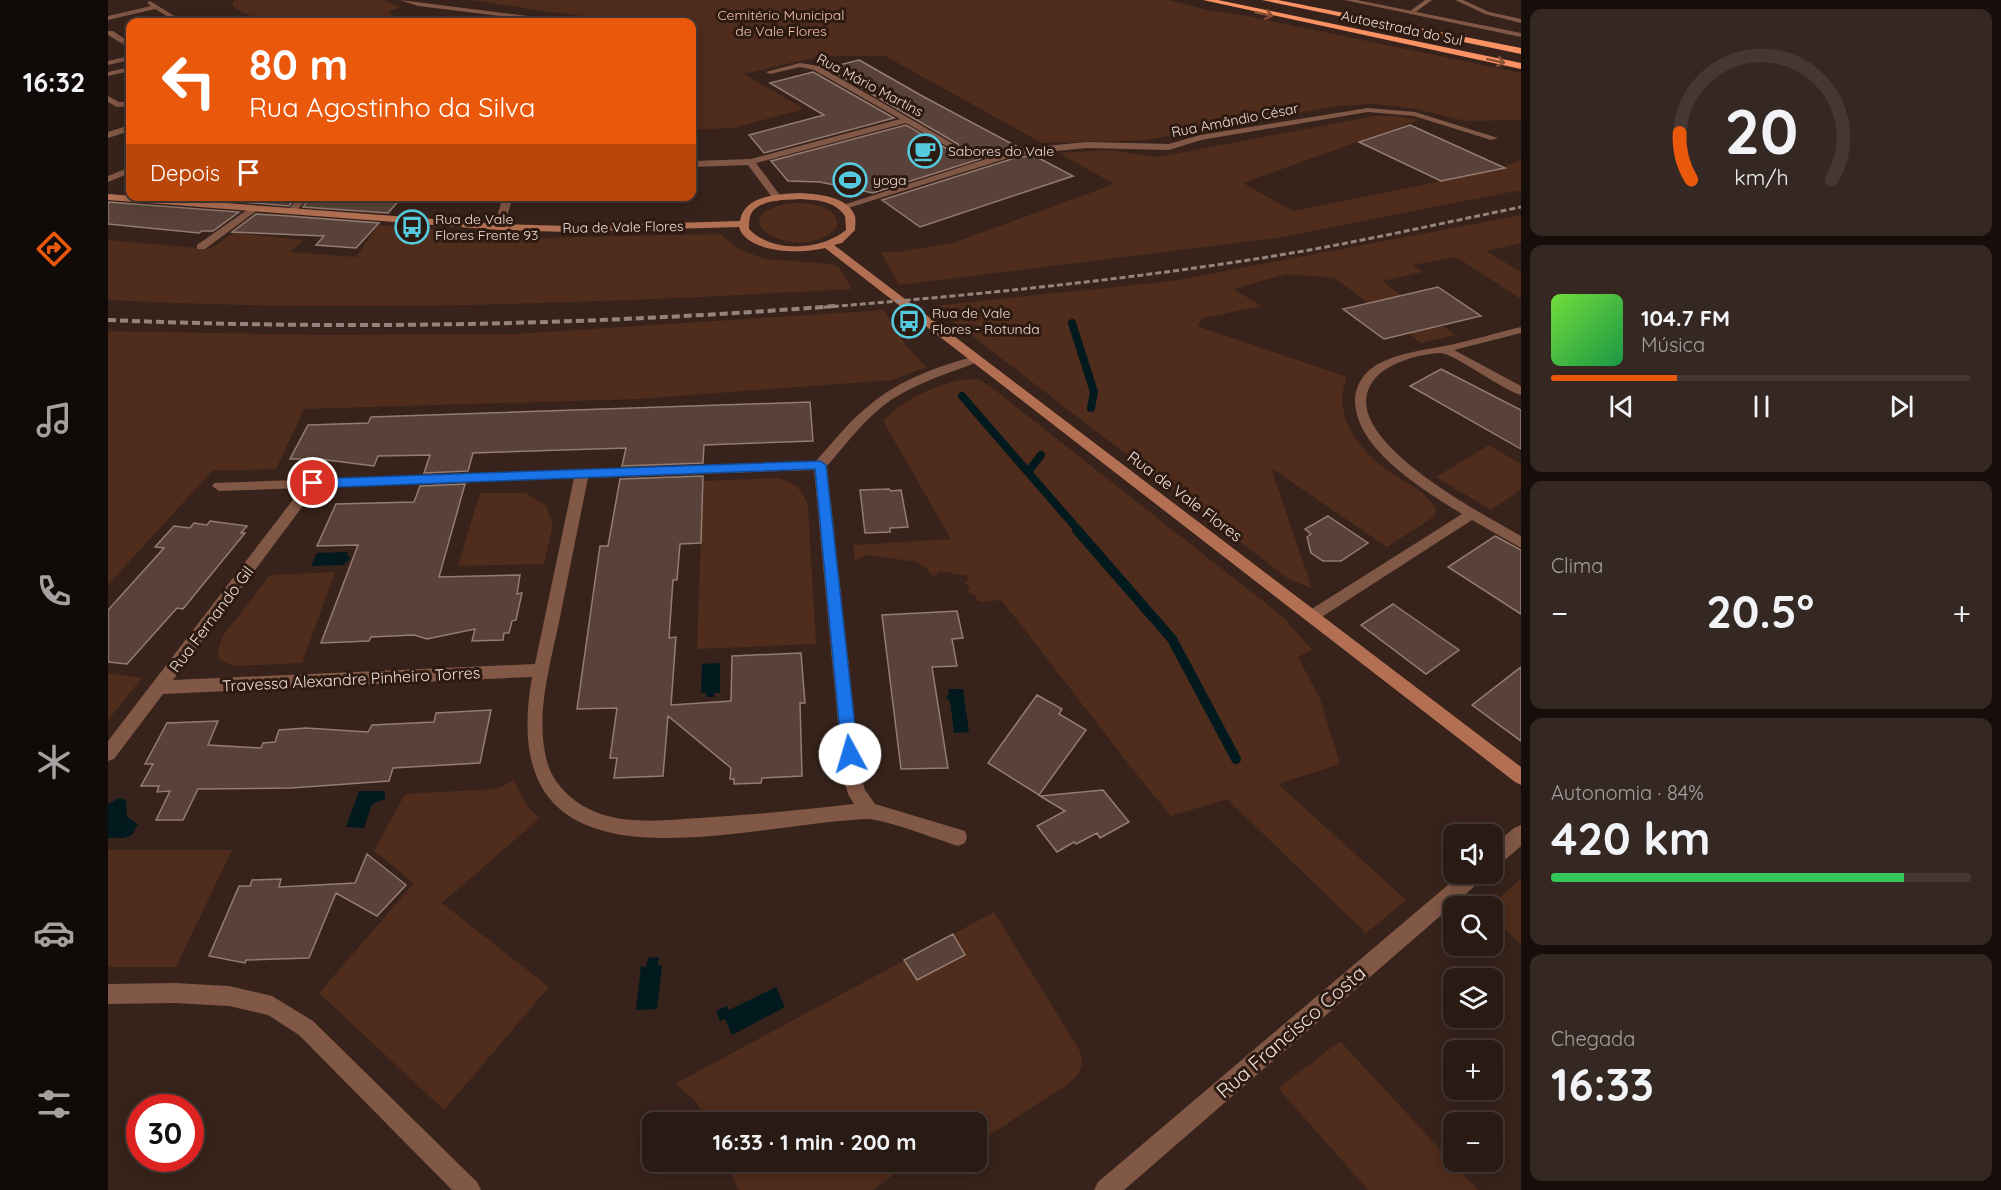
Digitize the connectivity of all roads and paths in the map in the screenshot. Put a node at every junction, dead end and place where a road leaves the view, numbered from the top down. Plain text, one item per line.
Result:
1 (144, 0) edge
2 (403, 0) edge
3 (1207, 0) edge
4 (1266, 0) edge
5 (1347, 0) edge
6 (1429, 0) edge
7 (1458, 0) edge
8 (156, 7) junction
9 (1411, 13) junction
10 (108, 18) edge
11 (174, 18) edge
12 (528, 18) edge
13 (1521, 21) edge
14 (108, 33) edge
15 (1521, 35) edge
16 (124, 41) dead end
17 (1521, 51) edge
18 (126, 59) edge
19 (108, 63) edge
20 (1521, 66) edge
21 (126, 70) edge
22 (770, 72) dead end
23 (108, 74) edge
24 (108, 98) edge
25 (126, 104) edge
26 (908, 120) junction
27 (126, 129) edge
28 (108, 135) edge
29 (1494, 138) dead end
30 (953, 146) dead end
31 (751, 162) junction
32 (696, 164) edge
33 (126, 172) edge
34 (108, 179) edge
35 (108, 197) edge
36 (126, 198) edge
37 (777, 198) junction
38 (157, 201) edge
39 (301, 201) edge
40 (507, 201) edge
41 (842, 207) junction
42 (254, 209) junction
43 (291, 212) junction
44 (743, 224) junction
45 (499, 227) junction
46 (827, 245) junction
47 (201, 247) dead end
48 (1521, 330) edge
49 (1443, 349) junction
50 (976, 359) junction
51 (1521, 391) edge
52 (820, 465) junction
53 (582, 474) junction
54 (313, 483) junction
55 (219, 486) dead end
56 (1473, 513) junction
57 (1521, 543) edge
58 (1312, 616) junction
59 (542, 670) junction
60 (161, 687) junction
61 (108, 754) edge
62 (1521, 777) edge
63 (869, 810) junction
64 (1521, 834) edge
65 (958, 837) dead end
66 (1503, 850) edge
67 (1463, 884) edge
68 (108, 994) edge
69 (469, 1190) edge
70 (1106, 1190) edge

1 - 8 street
2 - 12 street
3 -> 20 highway, Autoestrada do Sul
4 - 17 highway, Autoestrada do Sul
5 - 9 street
6 - 9 lane
7 - 13 lane
8 - 10 street
8 - 11 street
9 - 15 street
14 - 16 street
18 - 19 street
21 - 23 street
22 - 26 street, Rua Mário Martins
24 - 25 street
26 - 30 street, Rua Mário Martins
26 - 31 street
27 - 28 street
29 - 41 street, Rua Amândio César
31 - 32 street
31 - 37 street
33 - 34 street
35 - 36 street, Rua de Vale Flores
37 - 41 street
37 - 44 street
38 - 42 street, Rua de Vale Flores
39 - 43 street
40 - 45 street
41 - 46 street
42 - 43 street, Rua de Vale Flores
42 - 47 street
43 - 45 street, Rua de Vale Flores
44 - 45 street, Rua de Vale Flores
44 - 46 street
46 - 50 street, Rua de Vale Flores
48 - 49 street
49 - 51 street
49 - 56 street
50 - 52 street
50 - 58 street, Rua de Vale Flores
52 - 53 street
52 - 63 street
53 - 54 street
53 - 59 street
54 - 55 street
54 - 60 street, Rua Fernando Gil
56 - 57 street
56 - 58 street
58 - 62 street, Rua de Vale Flores
59 - 60 street, Travessa Alexandre Pinheiro Torres
59 - 63 street
60 - 61 street, Rua Fernando Gil
63 - 65 street
64 - 66 street
67 - 70 street, Rua Francisco Costa
68 - 69 street

